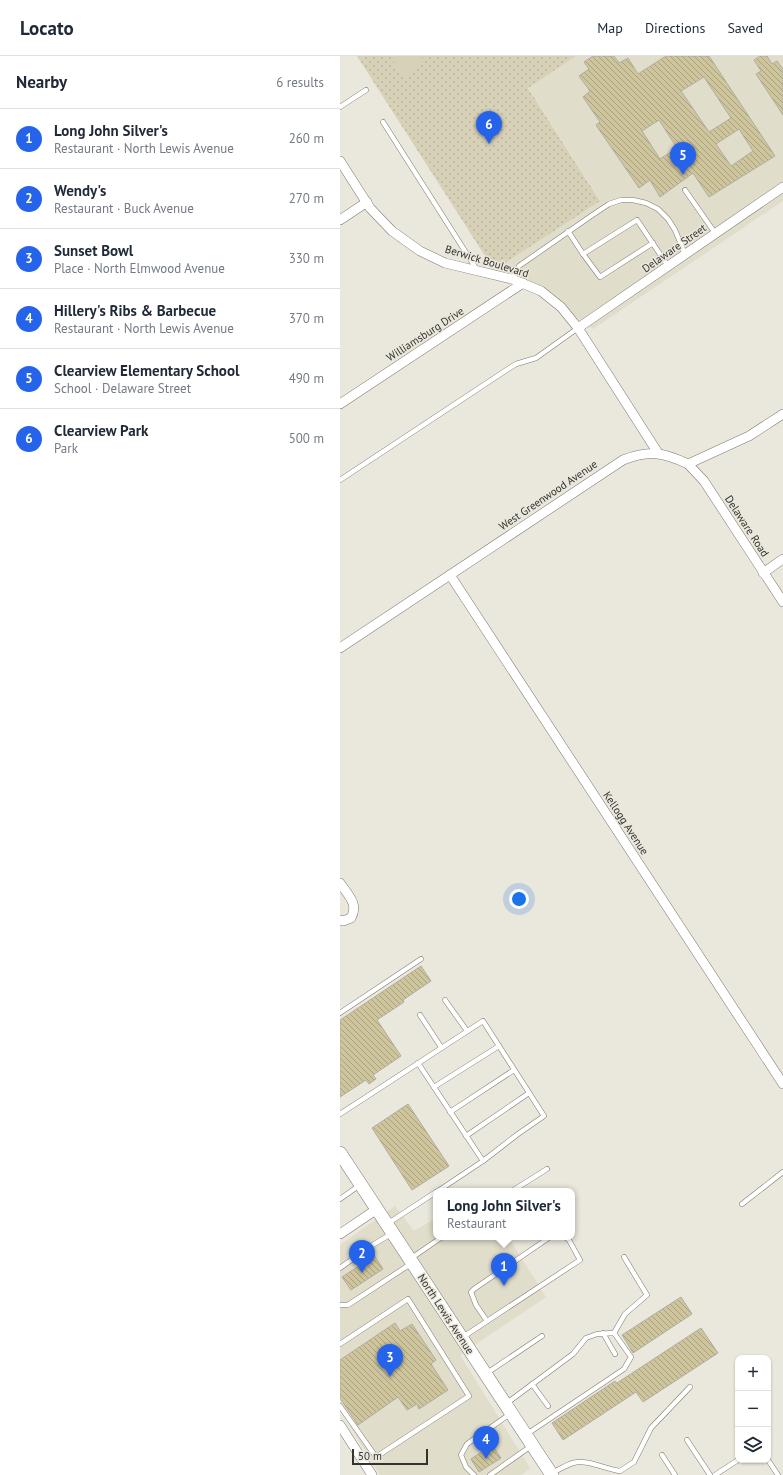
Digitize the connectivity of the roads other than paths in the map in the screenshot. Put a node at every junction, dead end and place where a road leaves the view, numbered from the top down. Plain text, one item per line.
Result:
1 (366, 90) dead end
2 (340, 107) edge
3 (383, 122) dead end
4 (340, 161) edge
5 (783, 187) edge
6 (685, 190) dead end
7 (367, 202) junction
8 (340, 220) edge
9 (568, 231) junction
10 (715, 234) junction
11 (653, 243) junction
12 (583, 254) junction
13 (685, 254) junction
14 (668, 266) junction
15 (477, 270) junction
16 (512, 279) junction
17 (523, 283) junction
18 (578, 328) junction
19 (340, 404) edge
20 (783, 414) edge
21 (658, 453) junction
22 (688, 464) junction
23 (340, 480) edge
24 (783, 559) edge
25 (763, 572) junction
26 (450, 575) junction
27 (783, 602) edge
28 (340, 648) edge
29 (340, 883) edge
30 (340, 920) edge
31 (421, 959) dead end
32 (445, 1000) dead end
33 (340, 1014) edge
34 (420, 1015) dead end
35 (467, 1031) junction
36 (499, 1046) junction
37 (441, 1048) junction
38 (418, 1063) junction
39 (514, 1070) junction
40 (783, 1084) edge
41 (434, 1087) junction
42 (529, 1093) junction
43 (450, 1112) junction
44 (340, 1114) edge
45 (466, 1136) junction
46 (340, 1153) edge
47 (482, 1162) junction
48 (547, 1169) dead end
49 (783, 1172) edge
50 (360, 1184) junction
51 (443, 1188) edge
52 (517, 1188) edge
53 (433, 1195) edge
54 (340, 1199) edge
55 (742, 1204) dead end
56 (377, 1209) junction
57 (390, 1229) junction
58 (340, 1234) edge
59 (438, 1240) edge
60 (546, 1240) edge
61 (569, 1240) edge
62 (624, 1257) dead end
63 (411, 1261) junction
64 (340, 1268) edge
65 (340, 1305) edge
66 (487, 1321) junction
67 (603, 1333) junction
68 (614, 1333) junction
69 (542, 1336) dead end
70 (461, 1338) junction
71 (340, 1344) edge
72 (616, 1354) dead end
73 (485, 1374) junction
74 (532, 1384) junction
75 (690, 1386) dead end
76 (340, 1406) edge
77 (548, 1406) dead end
78 (508, 1409) junction
79 (340, 1426) edge
80 (529, 1440) junction
81 (687, 1440) dead end
82 (662, 1455) dead end
83 (735, 1462) edge
84 (770, 1463) edge
85 (551, 1474) edge
86 (372, 1475) edge
87 (474, 1475) edge
88 (490, 1475) edge
89 (675, 1475) edge
90 (710, 1475) edge
91 (715, 1475) edge
92 (778, 1475) edge

1 - 2 lane
3 - 15 lane
4 - 7 street, Berwick Boulevard
5 - 10 street, Delaware Street
6 - 10 lane
7 - 8 street
7 - 15 street, Berwick Boulevard
9 - 12 lane
9 - 13 lane
9 - 16 lane
10 - 13 street, Delaware Street
11 - 12 lane
11 - 12 lane
11 - 14 lane
13 - 14 street, Delaware Street
14 - 18 street, Delaware Street
15 - 16 street, Berwick Boulevard
16 - 17 street, Berwick Boulevard
17 - 18 street, Berwick Boulevard
17 - 19 street, Williamsburg Drive
18 - 21 street, Berwick Boulevard
18 - 23 lane
20 - 22 street
21 - 22 street, West Greenwood Avenue
21 - 26 street, West Greenwood Avenue
22 - 25 street, Delaware Road
24 - 25 street
25 - 27 street, Delaware Road
26 - 28 street, West Greenwood Avenue
26 - 40 street, Kellogg Avenue
29 - 30 street
31 - 33 lane
32 - 35 lane
34 - 37 lane
35 - 36 lane
35 - 37 lane
36 - 39 lane
36 - 41 lane
37 - 38 lane
38 - 41 lane
38 - 44 lane
39 - 42 lane
39 - 43 lane
41 - 43 lane
42 - 45 lane
42 - 47 lane
43 - 45 lane
45 - 47 lane
46 - 50 main road, North Lewis Avenue
47 - 51 lane
48 - 52 lane
49 - 55 lane
50 - 54 lane
50 - 56 main road, North Lewis Avenue
53 - 57 lane
56 - 57 main road, North Lewis Avenue
56 - 58 street
57 - 63 main road, North Lewis Avenue
57 - 64 lane
59 - 63 lane
60 - 66 lane
61 - 66 lane
62 - 68 lane
63 - 65 lane
63 - 70 main road, North Lewis Avenue
66 - 70 lane
67 - 68 lane
67 - 72 lane
67 - 74 lane
68 - 80 lane
69 - 73 lane
70 - 73 main road, North Lewis Avenue
71 - 76 lane
73 - 78 main road, North Lewis Avenue
74 - 77 lane
74 - 78 lane
75 - 85 lane
78 - 80 main road, North Lewis Avenue
78 - 87 lane
79 - 86 street
80 - 85 main road, North Lewis Avenue
80 - 88 lane
81 - 90 lane
82 - 89 lane
83 - 91 lane
84 - 92 lane

